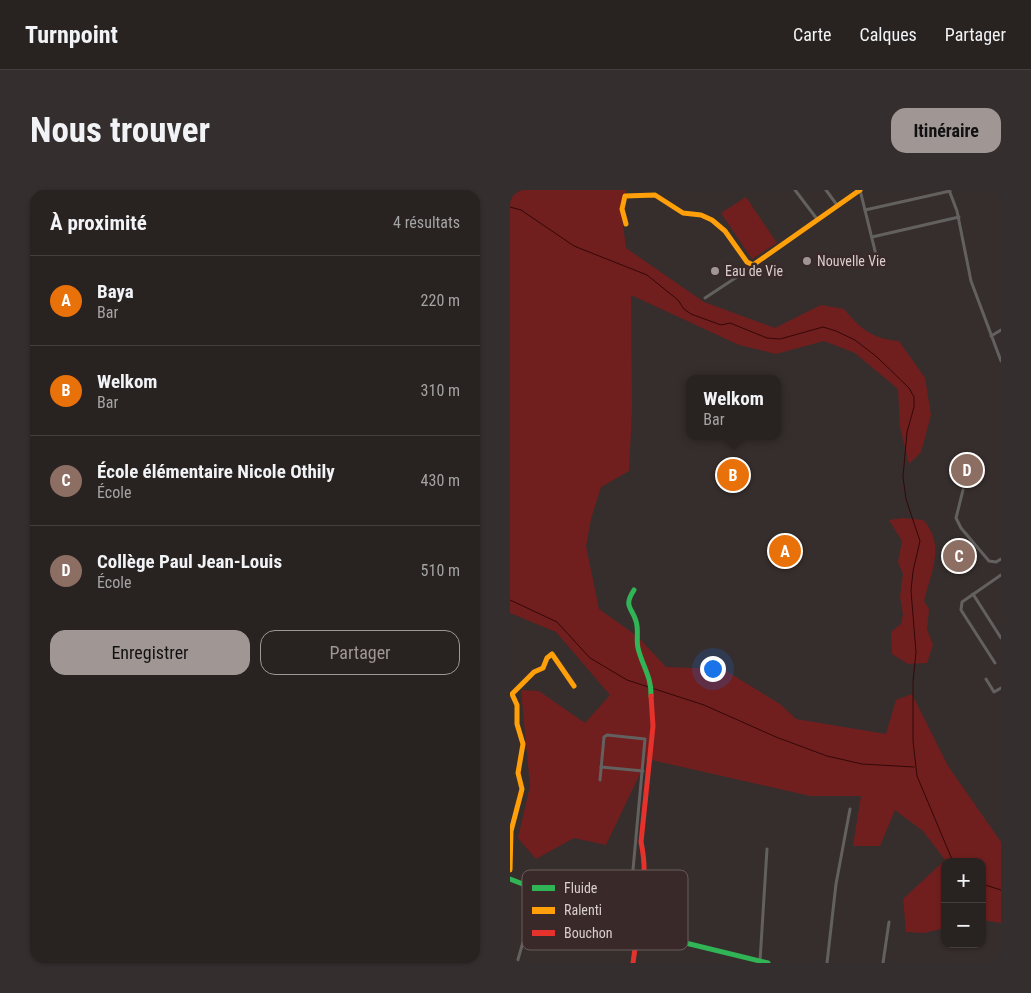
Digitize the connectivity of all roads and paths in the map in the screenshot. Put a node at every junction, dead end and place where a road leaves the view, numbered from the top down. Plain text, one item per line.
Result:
1 (795, 190) edge
2 (826, 190) edge
3 (860, 190) edge
4 (949, 191) edge
5 (837, 205) junction
6 (866, 210) junction
7 (959, 217) junction
8 (817, 219) junction
9 (626, 224) dead end
10 (872, 237) junction
11 (878, 263) dead end
12 (752, 264) junction
13 (705, 298) dead end
14 (1001, 330) edge
15 (991, 336) junction
16 (1001, 361) edge
17 (962, 490) dead end
18 (1001, 559) edge
19 (1001, 576) edge
20 (634, 590) dead end
21 (973, 594) junction
22 (1001, 638) edge
23 (995, 663) dead end
24 (986, 679) dead end
25 (574, 686) dead end
26 (1001, 688) edge
27 (600, 767) junction
28 (643, 771) junction
29 (600, 780) dead end
30 (850, 809) dead end
31 (767, 849) dead end
32 (510, 870) edge
33 (633, 870) edge
34 (644, 870) edge
35 (510, 879) edge
36 (522, 884) edge
37 (889, 922) dead end
38 (688, 942) edge
39 (522, 946) edge
40 (634, 950) edge
41 (760, 961) junction
42 (517, 963) edge
43 (633, 963) edge
44 (768, 963) edge
45 (827, 963) edge
46 (883, 963) edge

1 - 8 street
2 - 5 street
3 - 5 street
3 - 6 street
4 - 6 street
4 - 7 street
5 - 8 street
6 - 10 street
7 - 10 street
7 - 15 street
8 - 12 street
9 - 12 street
10 - 11 street
12 - 13 street
14 - 15 street
15 - 16 street
17 - 18 street
19 - 21 street
20 - 34 street
21 - 22 street
21 - 23 street
24 - 26 street
25 - 32 street
27 - 28 street
27 - 28 street
27 - 29 street
28 - 33 street
30 - 45 street
31 - 41 street
35 - 36 street
37 - 46 street
38 - 41 street
39 - 42 street
40 - 43 street
41 - 44 street

